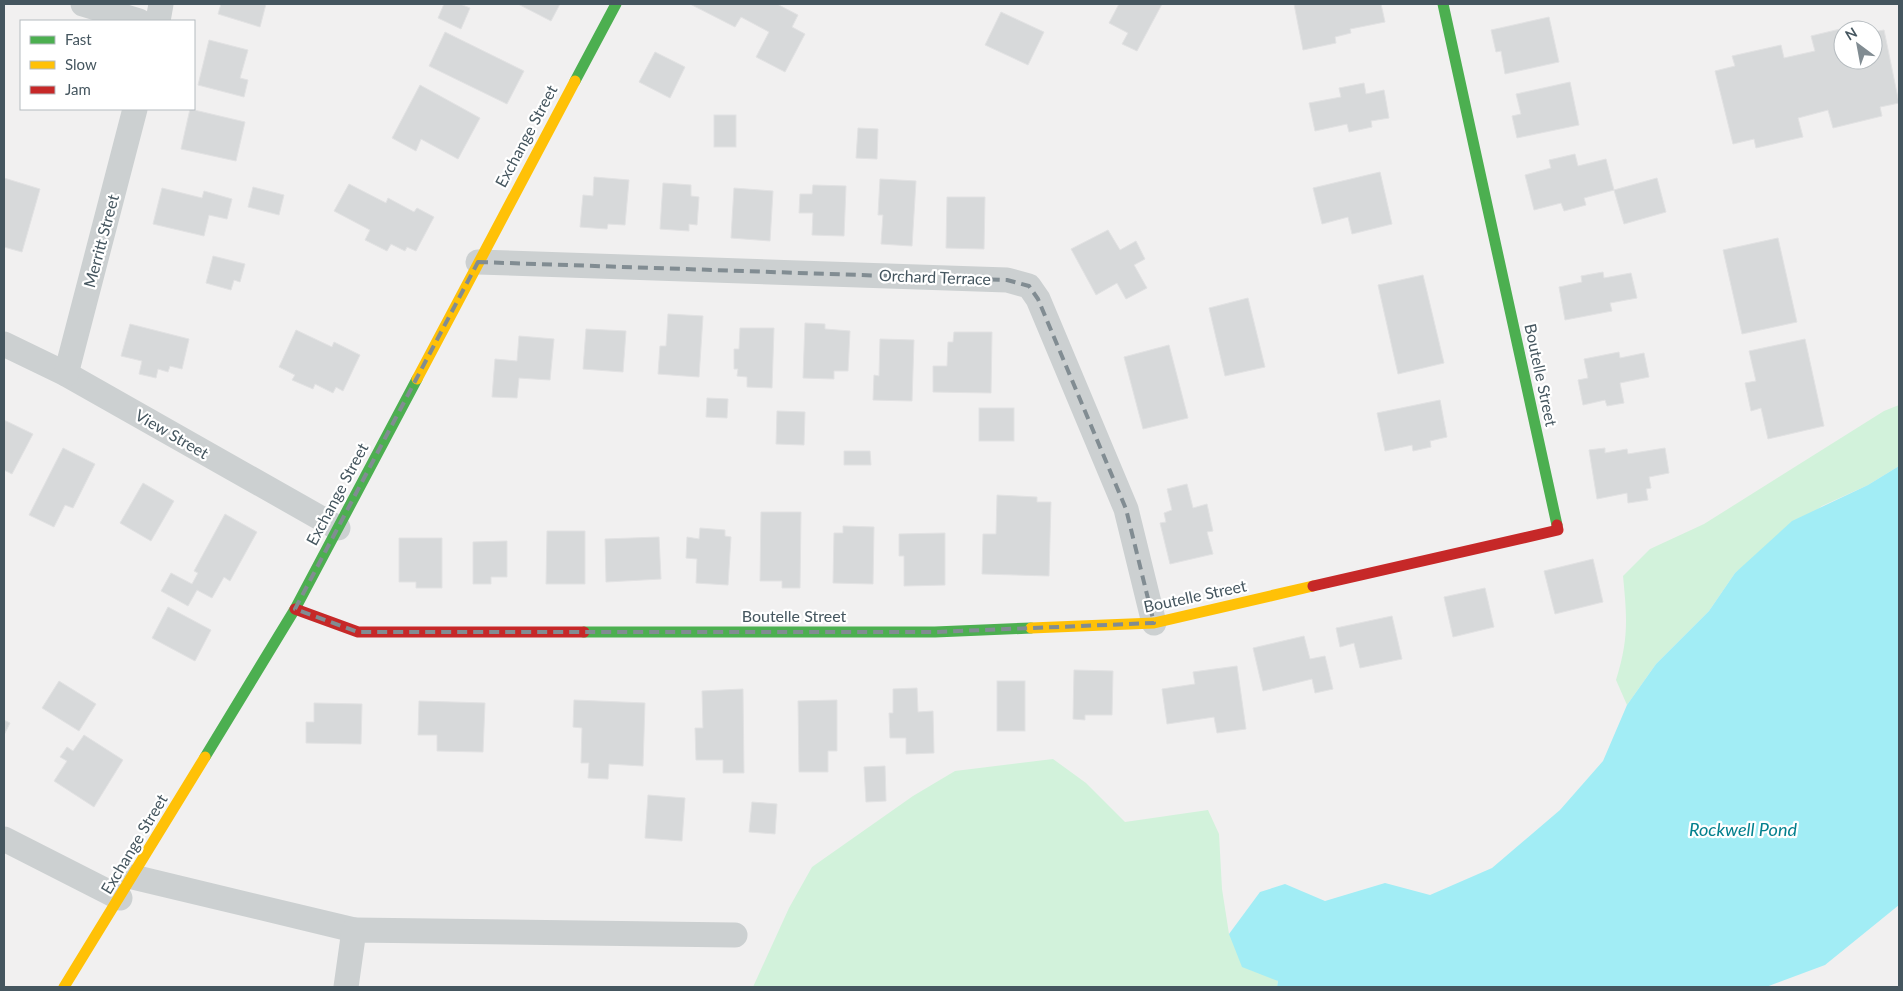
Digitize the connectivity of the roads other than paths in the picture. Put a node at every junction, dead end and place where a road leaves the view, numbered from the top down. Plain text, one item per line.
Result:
1 (83, 4) edge
2 (161, 4) edge
3 (616, 4) edge
4 (1443, 4) edge
5 (136, 20) edge
6 (158, 20) edge
7 (135, 110) edge
8 (478, 262) junction
9 (4, 344) edge
10 (66, 374) junction
11 (338, 528) junction
12 (295, 608) junction
13 (1154, 623) junction
14 (4, 839) edge
15 (133, 877) junction
16 (120, 898) junction
17 (354, 930) junction
18 (735, 935) dead end
19 (64, 987) edge
20 (346, 987) edge

1 - 5 street
2 - 6 street
3 - 8 street, Exchange Street
4 - 13 street, Boutelle Street
7 - 10 street, Merritt Street
8 - 11 street, Exchange Street
8 - 13 street, Orchard Terrace
9 - 10 street, View Street
10 - 11 street, View Street
11 - 12 street, Exchange Street
12 - 13 street, Boutelle Street
12 - 15 street, Exchange Street
14 - 16 street
15 - 16 street, Exchange Street
15 - 17 street
16 - 19 street, Exchange Street
17 - 18 street
17 - 20 street

